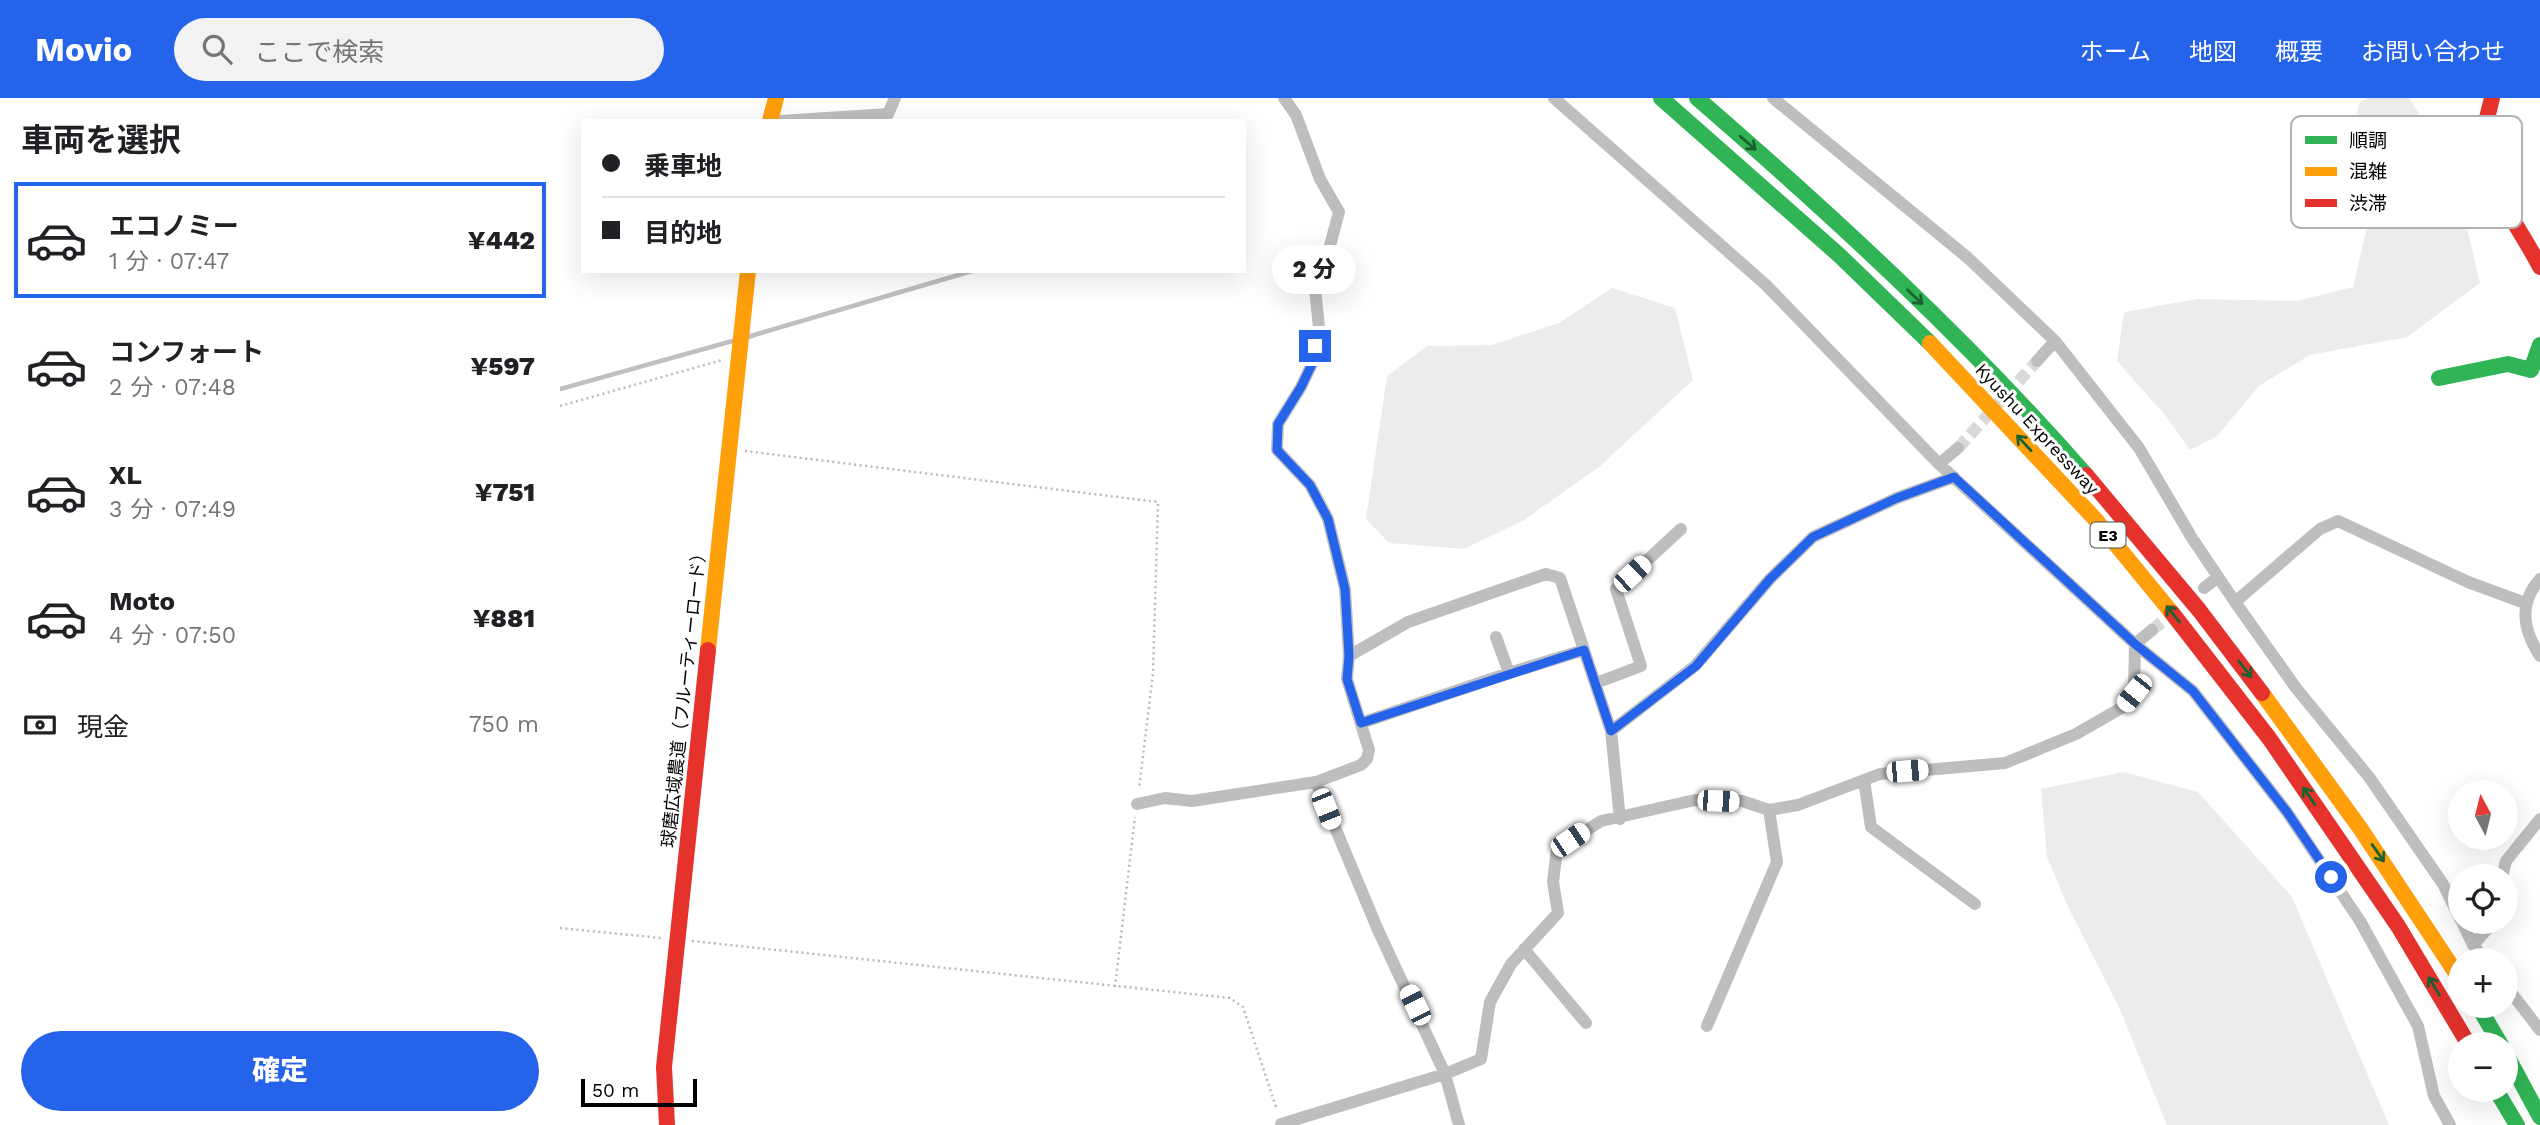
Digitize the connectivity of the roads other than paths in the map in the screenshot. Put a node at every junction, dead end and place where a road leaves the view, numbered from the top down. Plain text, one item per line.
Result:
1 (776, 98) edge
2 (895, 98) edge
3 (1284, 98) edge
4 (1554, 98) edge
5 (1661, 98) edge
6 (1697, 98) edge
7 (1773, 98) edge
8 (2492, 98) edge
9 (2487, 116) edge
10 (771, 119) edge
11 (810, 119) edge
12 (2520, 228) edge
13 (2540, 267) edge
14 (748, 273) edge
15 (2055, 341) junction
16 (2540, 345) edge
17 (2038, 362) tunnel mouth
18 (2535, 369) edge
19 (2439, 378) dead end
20 (1958, 448) tunnel mouth
21 (1939, 464) junction
22 (1954, 477) junction
23 (1681, 529) dead end
24 (2218, 577) junction
25 (2540, 579) edge
26 (2204, 588) dead end
27 (2235, 602) junction
28 (2525, 603) junction
29 (2152, 630) tunnel mouth
30 (1496, 637) dead end
31 (2135, 644) junction
32 (1584, 650) junction
33 (1349, 656) junction
34 (2540, 656) edge
35 (1509, 673) junction
36 (1596, 683) junction
37 (1361, 723) junction
38 (1611, 731) junction
39 (1864, 780) junction
40 (1317, 782) junction
41 (1137, 804) road end
42 (1769, 810) junction
43 (1620, 818) junction
44 (2540, 819) edge
45 (2505, 864) edge
46 (2448, 894) edge
47 (1975, 904) dead end
48 (2468, 934) edge
49 (2483, 934) edge
50 (2473, 945) junction
51 (2475, 948) edge
52 (1524, 949) junction
53 (2448, 960) edge
54 (2518, 1002) edge
55 (1586, 1023) dead end
56 (1707, 1026) dead end
57 (2540, 1030) edge
58 (2461, 1032) edge
59 (1445, 1074) junction
60 (2518, 1076) edge
61 (2503, 1102) edge
62 (2540, 1117) edge
63 (1281, 1124) edge
64 (667, 1125) edge
65 (1459, 1125) edge
66 (2450, 1125) edge
67 (2517, 1125) edge

1 - 10 main road
2 - 11 street
3 - 33 street
4 - 21 street
58 -> 5 main road, Kyushu Expressway / E3
6 -> 53 main road, Kyushu Expressway / E3
7 - 15 street
8 - 9 main road
12 - 13 main road
14 - 64 main road, 球磨広域農道（フルーティーロード）
15 - 17 street
15 - 24 street
16 - 18 main road
18 - 19 main road
20 - 21 street
21 - 22 street
22 - 31 street
22 - 38 street
23 - 36 street
24 - 26 street
24 - 27 street
25 - 28 street
27 - 28 street
27 - 46 street
28 - 34 street
29 - 31 street
30 - 35 street
31 - 39 street
31 - 66 street
32 - 33 street
32 - 35 street
32 - 36 street
33 - 37 street
35 - 37 street
36 - 38 street
37 - 40 street
38 - 43 street
39 - 42 street
39 - 47 street
40 - 41 street
40 - 59 street
42 - 43 street
42 - 56 street
43 - 52 street
44 - 45 street
48 - 50 street
49 - 50 street
50 - 51 street
52 - 55 street
52 - 59 street
54 - 57 street
59 - 63 street
59 - 65 street
60 - 62 main road
61 - 67 main road

